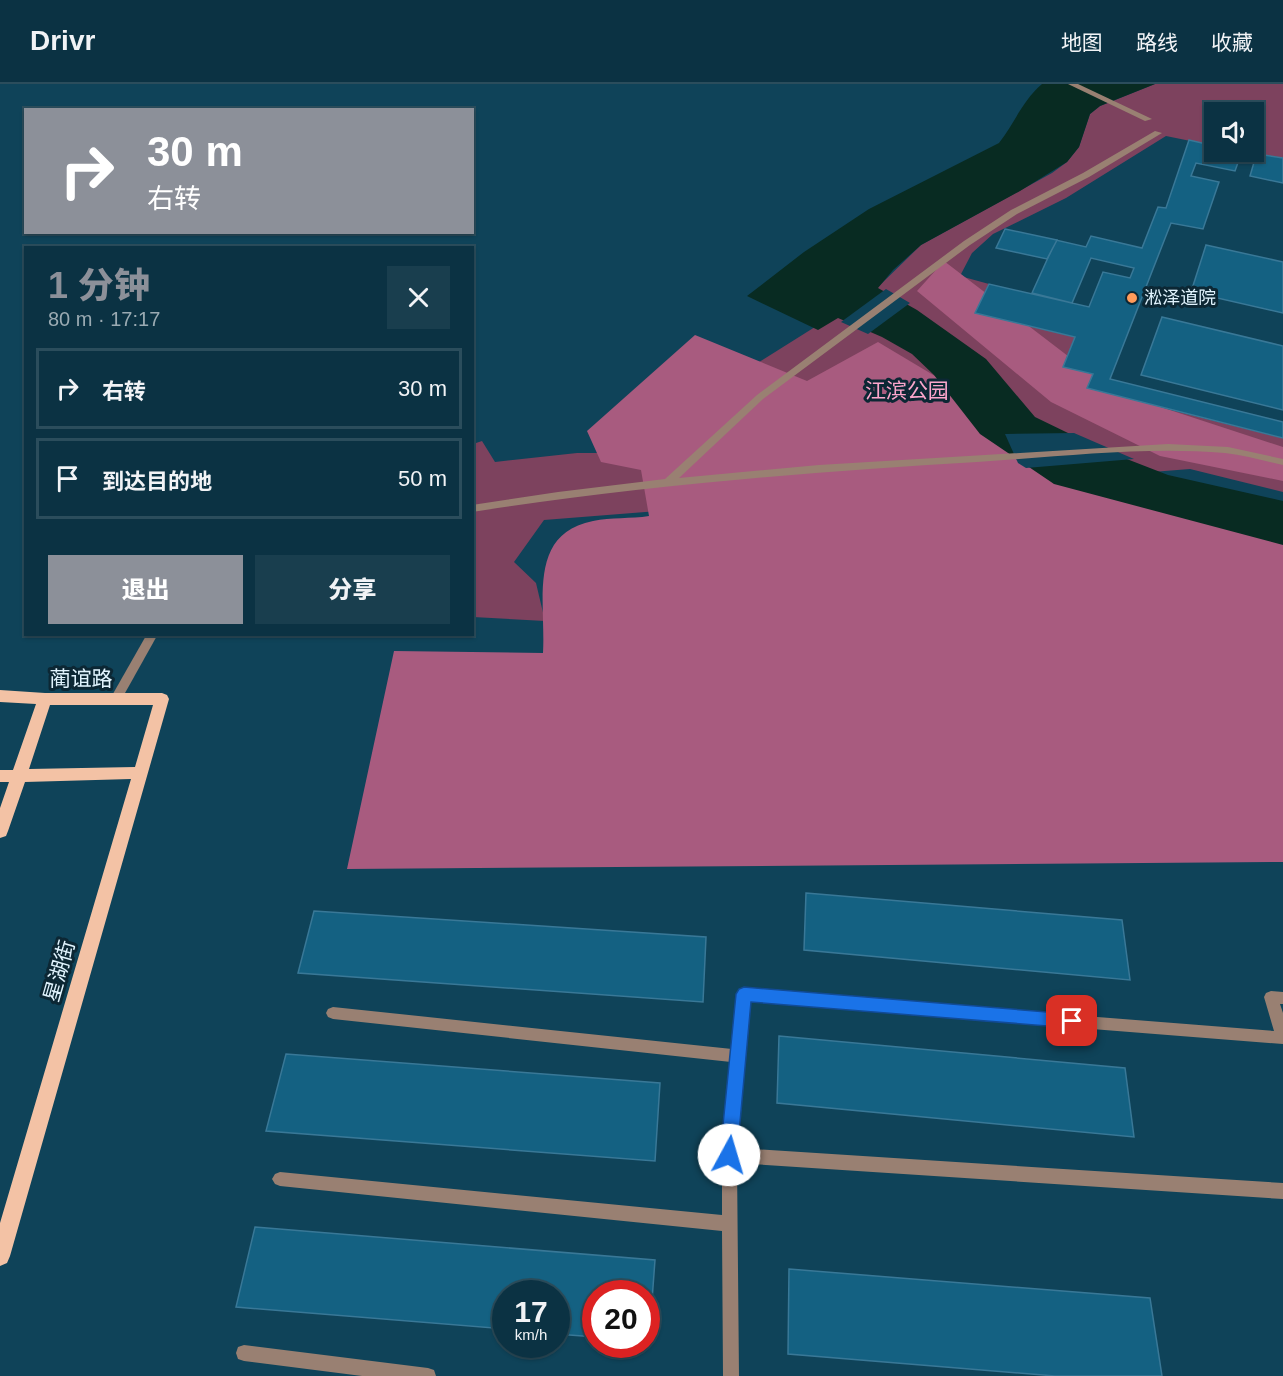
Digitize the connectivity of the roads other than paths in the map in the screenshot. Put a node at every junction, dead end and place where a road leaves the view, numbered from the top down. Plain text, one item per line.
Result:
1 (1072, 84) edge
2 (1148, 119) dead end
3 (1158, 133) dead end
4 (1283, 462) edge
5 (670, 480) junction
6 (474, 509) edge
7 (152, 636) edge
8 (0, 696) edge
9 (45, 699) junction
10 (116, 699) junction
11 (162, 699) joint
12 (141, 773) junction
13 (0, 776) edge
14 (19, 777) junction
15 (0, 831) edge
16 (1283, 998) edge
17 (333, 1013) dead end
18 (1283, 1037) edge
19 (738, 1056) junction
20 (729, 1155) junction
21 (280, 1179) dead end
22 (1283, 1191) edge
23 (730, 1224) junction
24 (0, 1256) edge
25 (244, 1353) dead end
26 (428, 1376) edge
27 (731, 1376) edge

1 - 2 lane
3 - 5 lane
4 - 5 lane
5 - 6 lane
7 - 10 lane
8 - 9 main road, 蔺谊路
9 - 10 main road, 蔺谊路
9 - 14 main road
10 - 11 main road, 蔺谊路
11 - 12 main road, 星湖街
12 - 14 main road
12 - 24 main road, 星湖街
13 - 14 main road
14 - 15 main road
16 - 18 lane
17 - 19 lane
18 - 19 lane
19 - 20 lane
20 - 22 lane
20 - 23 lane
21 - 23 lane
23 - 27 lane
25 - 26 lane

